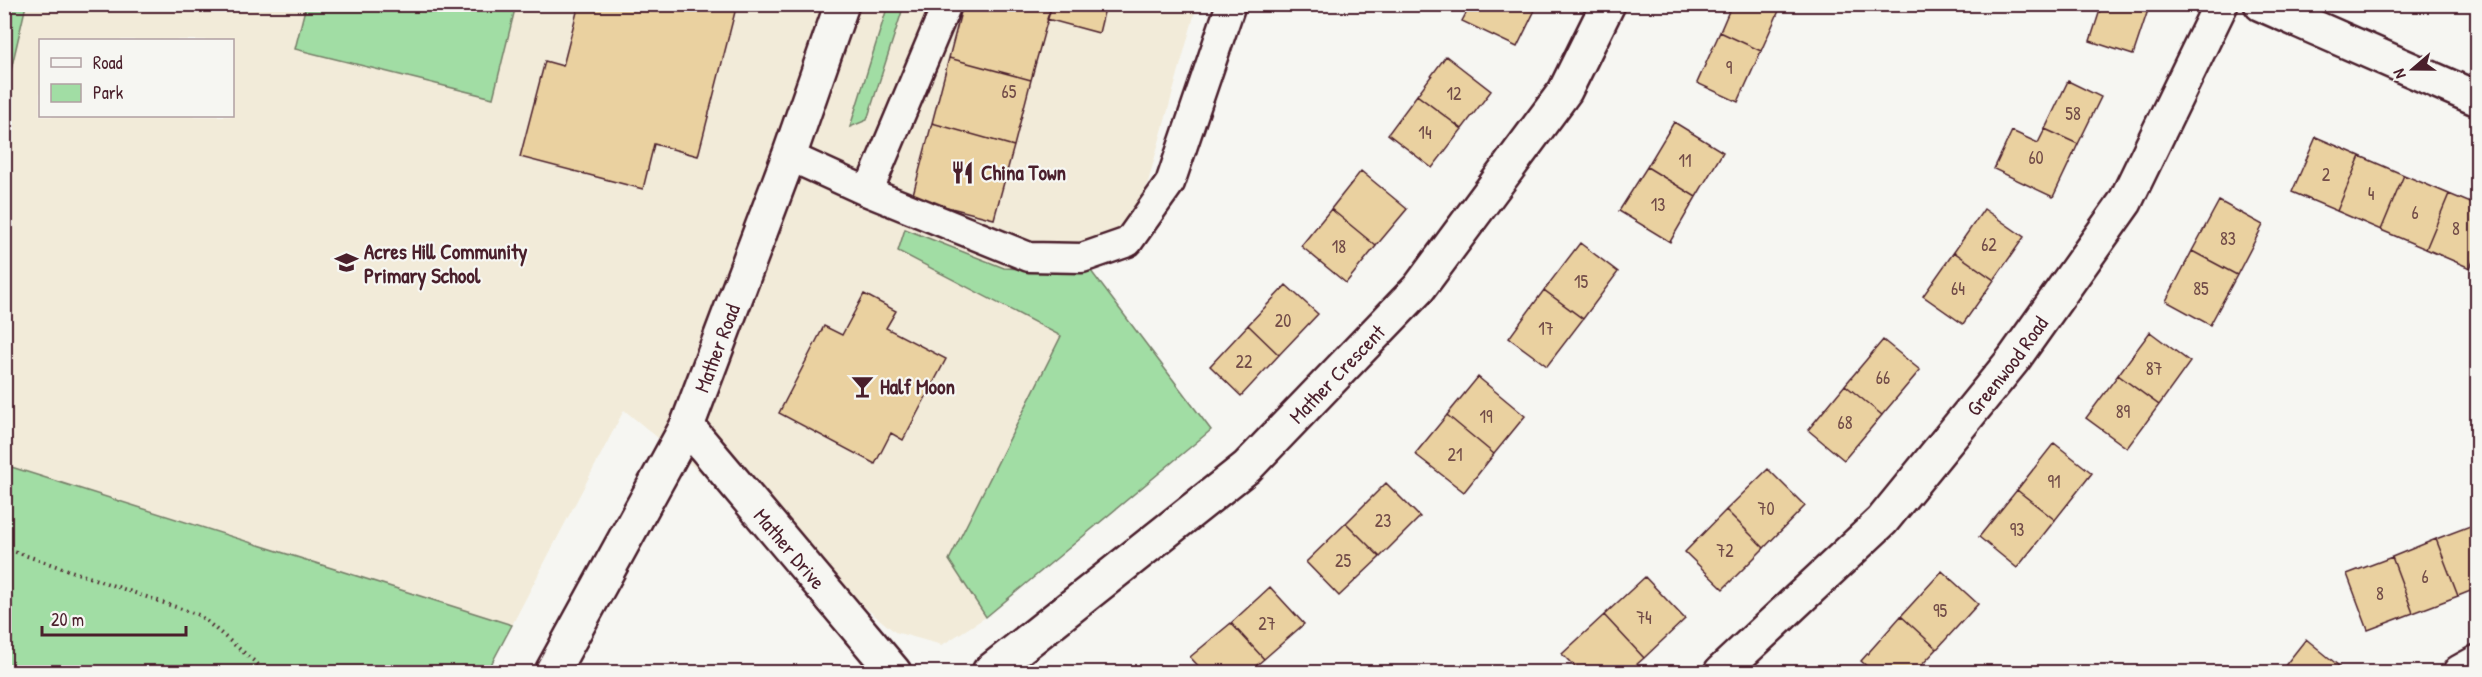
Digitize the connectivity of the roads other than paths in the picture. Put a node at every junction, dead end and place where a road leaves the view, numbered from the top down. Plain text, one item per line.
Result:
1 (842, 4) edge
2 (947, 4) edge
3 (1231, 4) edge
4 (1608, 4) edge
5 (2221, 4) edge
6 (2261, 4) edge
7 (2478, 99) edge
8 (789, 156) junction
9 (868, 192) junction
10 (687, 426) junction
11 (2478, 662) edge
12 (552, 672) edge
13 (894, 672) edge
14 (989, 672) edge
15 (1721, 672) edge
16 (2460, 672) edge

1 - 8 street, Mather Road
2 - 9 lane
3 - 9 lane
4 - 14 street, Mather Crescent
5 - 15 street, Greenwood Road
6 - 7 street
8 - 9 lane
8 - 10 street, Mather Road
10 - 12 street, Mather Road
10 - 13 street, Mather Drive
11 - 16 street

